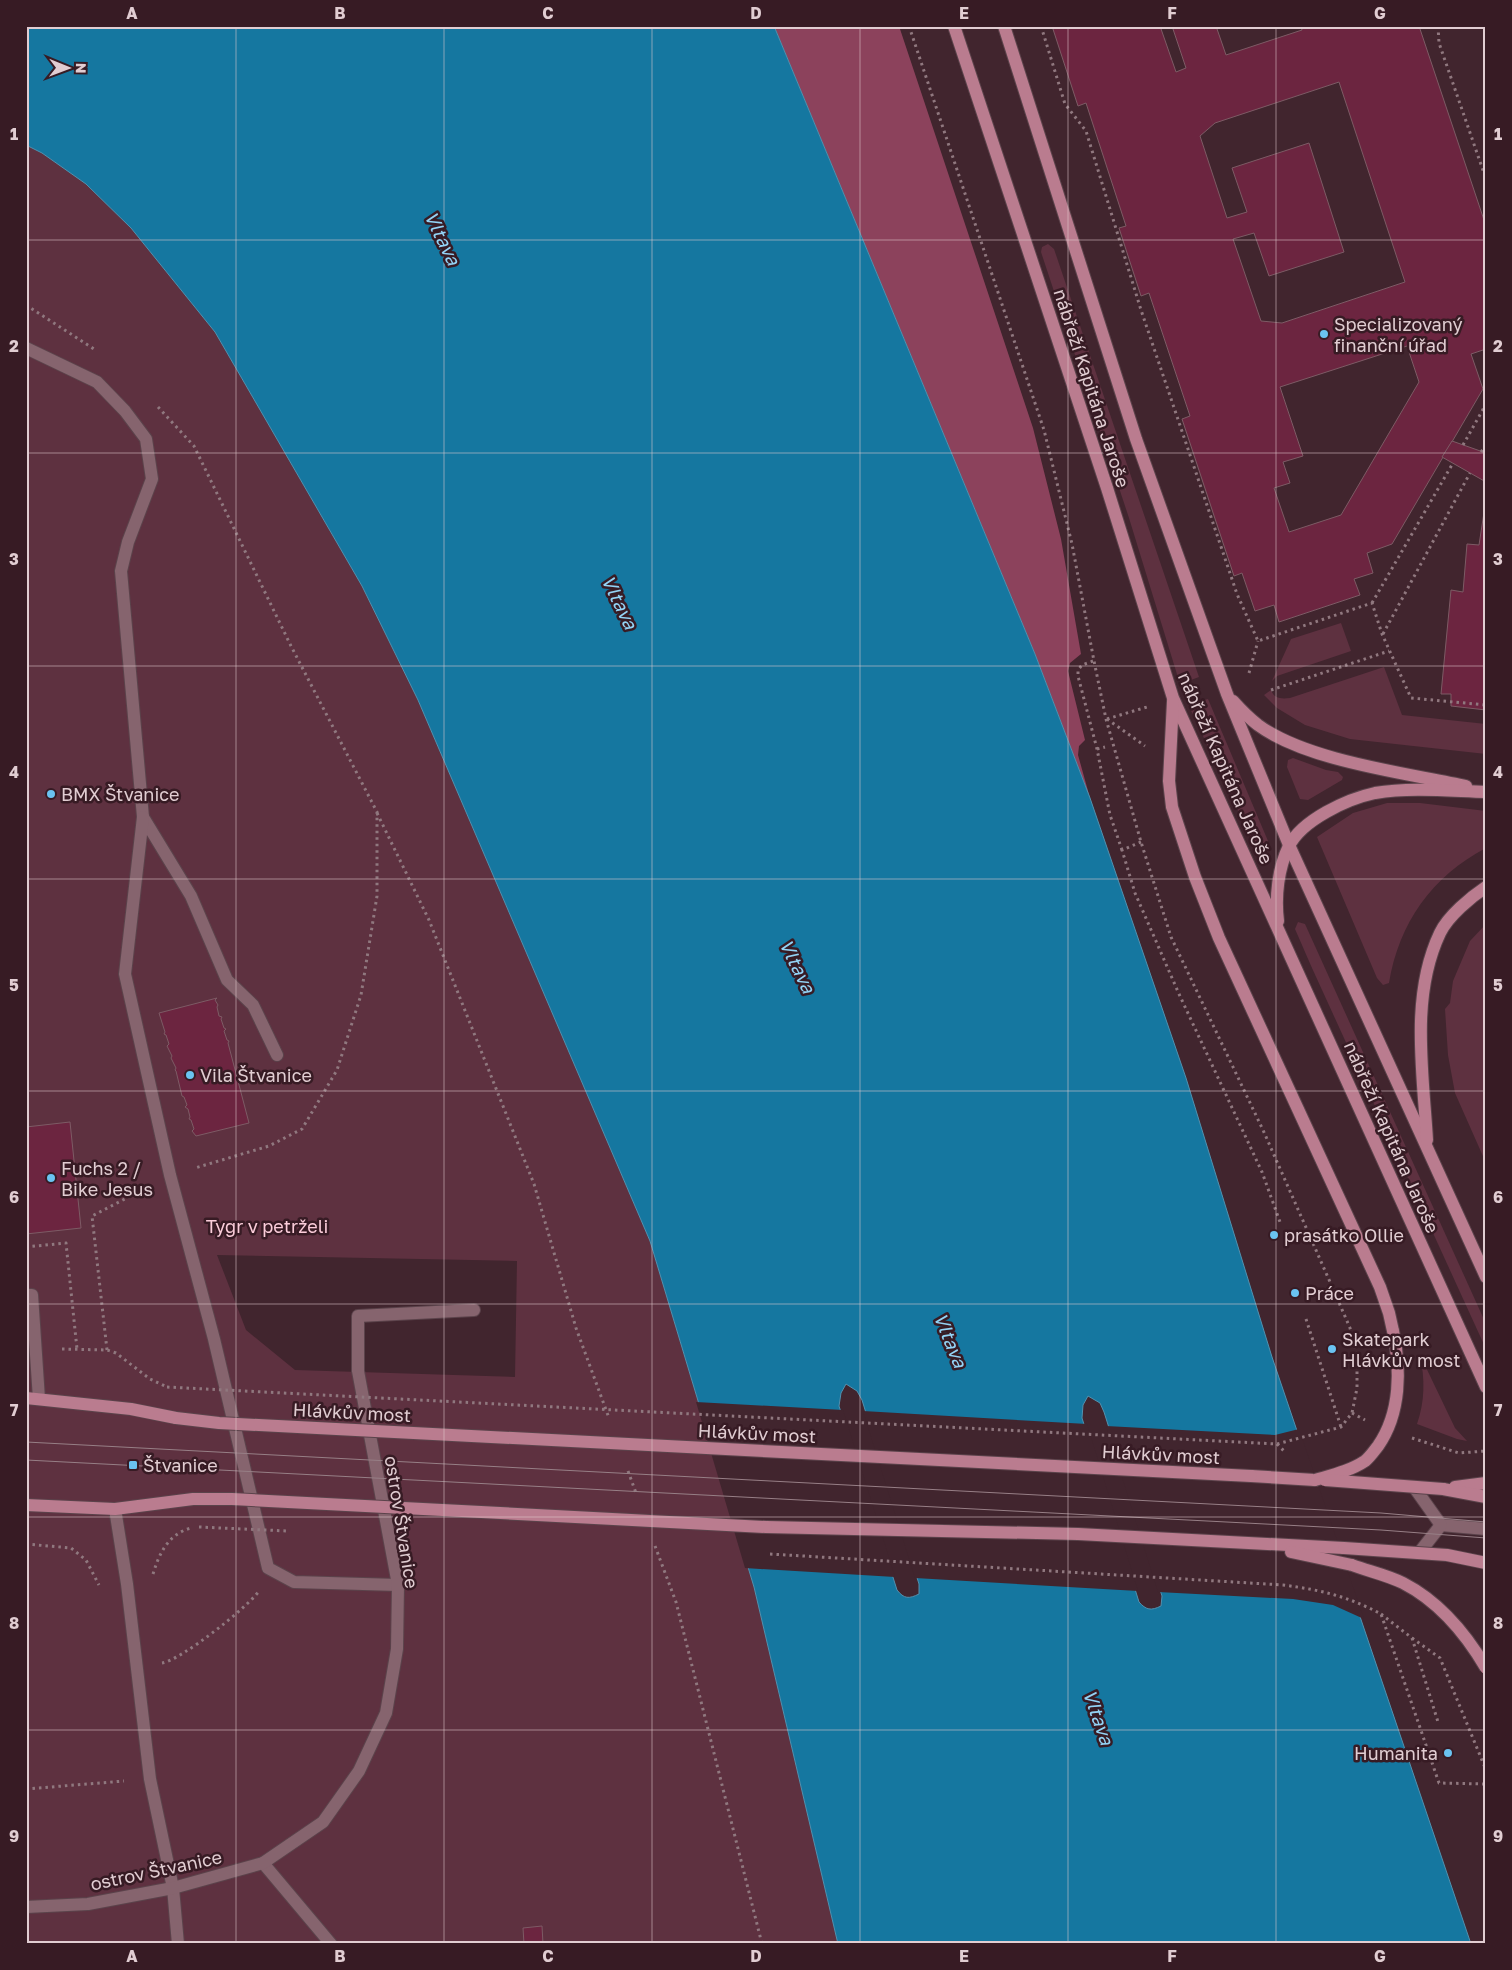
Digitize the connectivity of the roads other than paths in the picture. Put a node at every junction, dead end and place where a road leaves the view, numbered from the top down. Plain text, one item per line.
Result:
1 (954, 26) edge
2 (1004, 26) edge
3 (26, 348) edge
4 (1227, 694) junction
5 (1173, 698) junction
6 (1486, 791) edge
7 (143, 817) junction
8 (1290, 844) junction
9 (1486, 887) edge
10 (1280, 933) junction
11 (277, 1055) dead end
12 (1428, 1148) junction
13 (1486, 1277) edge
14 (26, 1295) edge
15 (474, 1310) dead end
16 (1486, 1387) edge
17 (33, 1399) edge
18 (1315, 1480) junction
19 (1486, 1483) edge
20 (1414, 1487) junction
21 (1443, 1489) junction
22 (1486, 1497) edge
23 (26, 1505) edge
24 (116, 1509) junction
25 (1441, 1526) junction
26 (1486, 1529) edge
27 (1257, 1544) junction
28 (1419, 1552) junction
29 (1486, 1563) edge
30 (398, 1585) junction
31 (1486, 1668) edge
32 (263, 1863) junction
33 (173, 1888) junction
34 (26, 1907) edge
35 (178, 1944) edge
36 (331, 1944) edge

1 - 5 main road, nábřeží Kapitána Jaroše
2 - 4 main road, nábřeží Kapitána Jaroše
3 - 7 lane
4 - 6 main road
4 - 8 main road, nábřeží Kapitána Jaroše
5 - 10 main road, nábřeží Kapitána Jaroše
5 - 18 main road, bridge
6 - 8 main road
7 - 11 lane
7 - 30 lane
8 - 10 main road
8 - 12 main road, nábřeží Kapitána Jaroše
9 - 12 main road
10 - 16 main road, nábřeží Kapitána Jaroše
12 - 13 main road, nábřeží Kapitána Jaroše
14 - 17 lane
15 - 30 lane, ostrov Štvanice
17 - 18 main road, Hlávkův most, bridge
18 - 20 main road, Hlávkův most, bridge
19 - 21 main road
20 - 21 main road, Hlávkův most, bridge
20 - 25 lane
21 - 22 main road, Hlávkův most
23 - 24 main road
24 - 27 main road, bridge
24 - 33 lane
25 - 26 lane
25 - 28 lane
27 - 28 main road, bridge
27 - 31 main road, bridge
28 - 29 main road, bridge
30 - 32 lane, ostrov Štvanice
32 - 33 lane, ostrov Štvanice
32 - 36 lane
33 - 34 lane, ostrov Štvanice
33 - 35 lane

